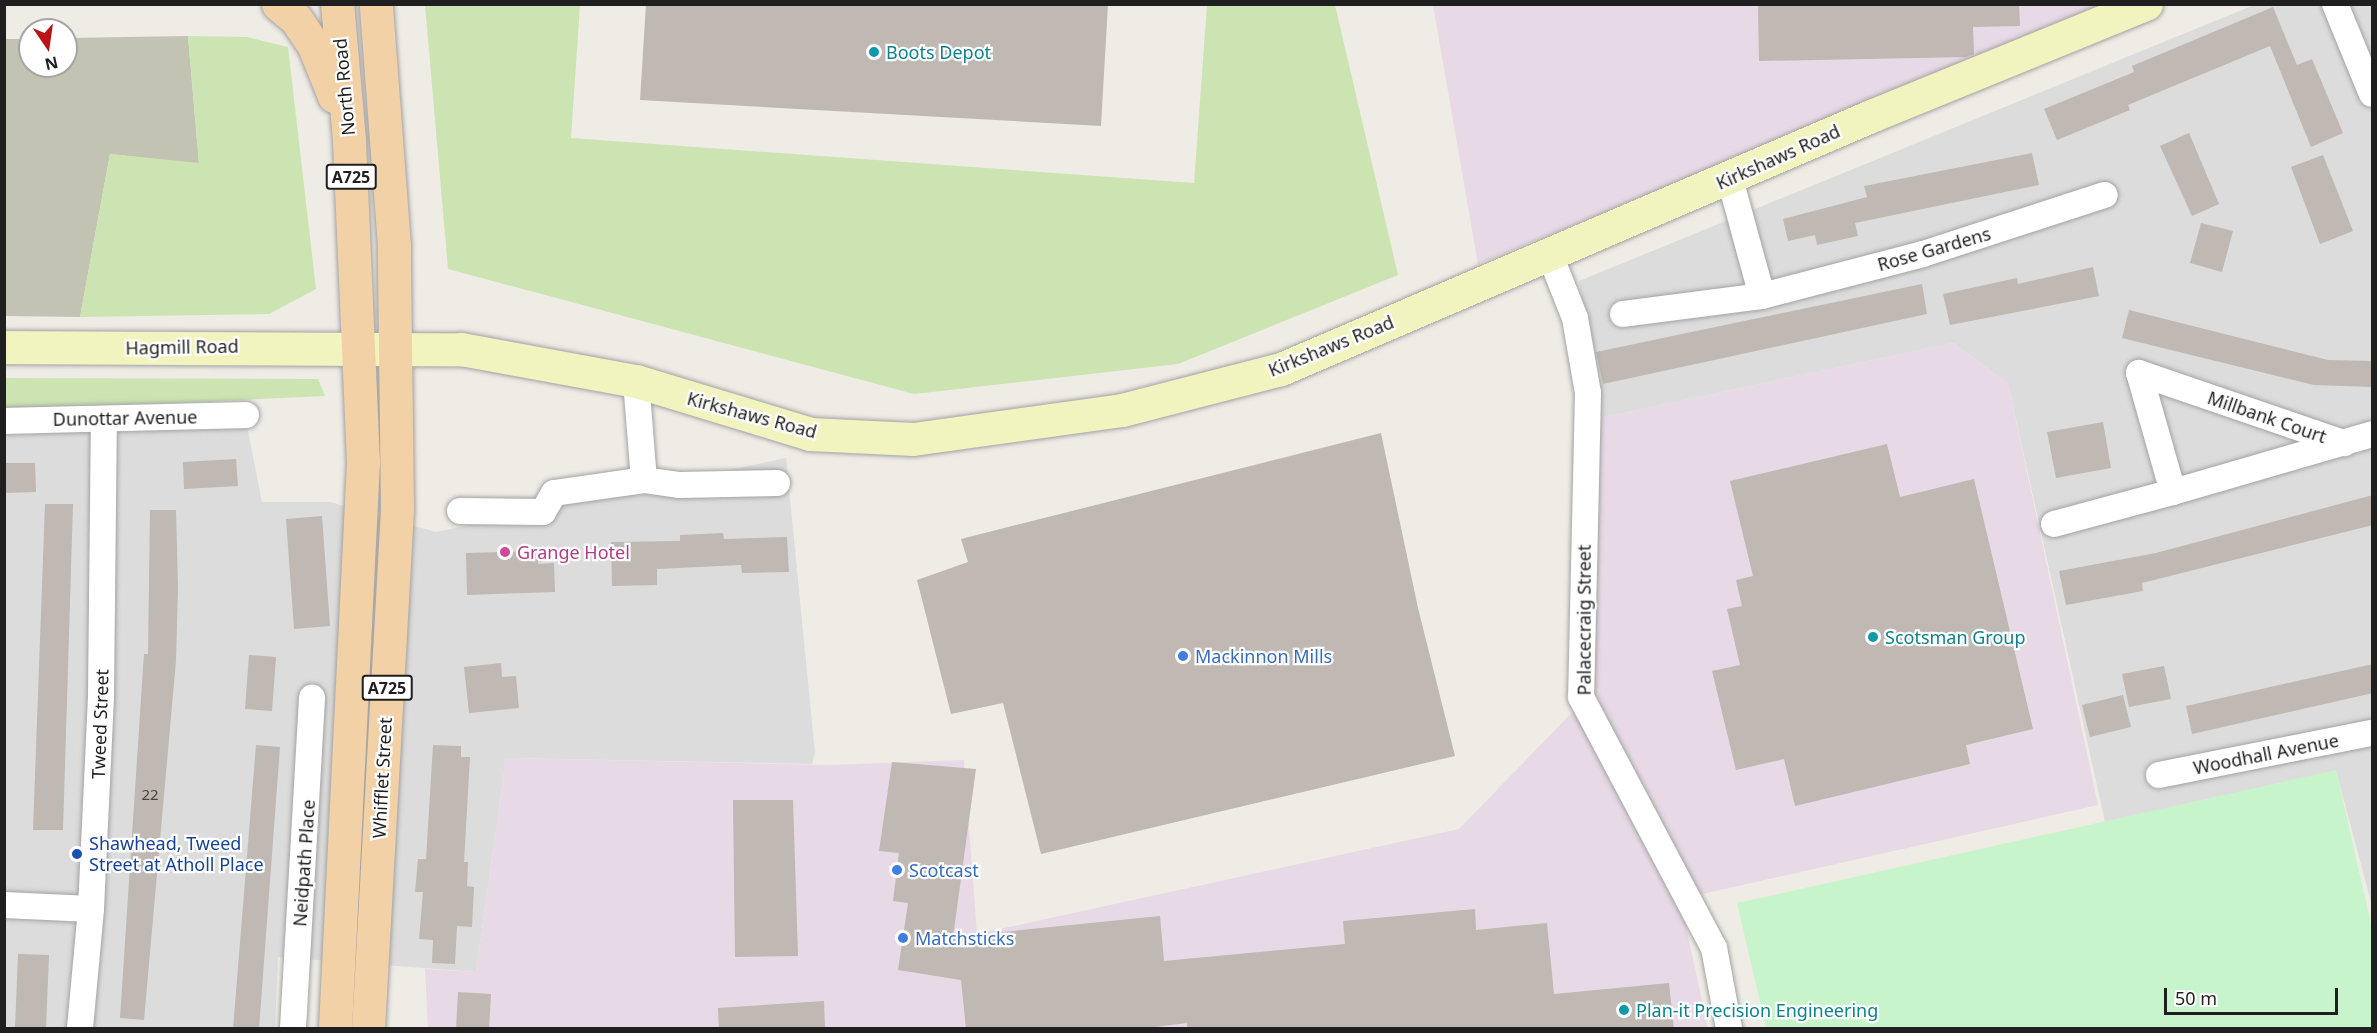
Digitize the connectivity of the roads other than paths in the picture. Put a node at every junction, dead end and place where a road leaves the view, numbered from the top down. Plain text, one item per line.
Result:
1 (278, 4) edge
2 (337, 4) edge
3 (376, 4) edge
4 (2146, 4) edge
5 (2335, 4) edge
6 (2373, 94) edge
7 (350, 140) junction
8 (1730, 179) junction
9 (2105, 195) dead end
10 (1550, 255) junction
11 (1762, 296) junction
12 (1623, 314) dead end
13 (4, 347) edge
14 (398, 348) junction
15 (360, 349) junction
16 (636, 381) junction
17 (246, 415) dead end
18 (104, 419) junction
19 (4, 421) edge
20 (2373, 434) edge
21 (2344, 443) junction
22 (644, 480) junction
23 (777, 483) dead end
24 (2173, 492) junction
25 (460, 511) dead end
26 (2054, 524) dead end
27 (312, 698) dead end
28 (2373, 733) edge
29 (2159, 775) dead end
30 (4, 905) edge
31 (91, 909) junction
32 (80, 1029) edge
33 (293, 1029) edge
34 (335, 1029) edge
35 (368, 1029) edge
36 (1729, 1029) edge

1 - 7 main road, A725
2 - 7 main road, North Road / A725
3 - 14 main road, North Road / A725
4 - 8 street, Kirkshaws Road
5 - 6 street
7 - 15 main road, North Road / A725
8 - 10 street, Kirkshaws Road
8 - 11 street
9 - 11 street, Rose Gardens
10 - 16 street, Kirkshaws Road
10 - 36 street, Palacecraig Street
11 - 12 street, Rose Gardens
13 - 15 street, Hagmill Road
14 - 15 street, Hagmill Road
14 - 16 street, Kirkshaws Road
14 - 35 main road, Whifflet Street / A725
15 - 34 main road, Whifflet Street / A725
16 - 22 street
17 - 18 street, Dunottar Avenue
18 - 19 street, Dunottar Avenue
18 - 31 street, Tweed Street
20 - 21 street
21 - 24 street, Millbank Court
21 - 24 street, Millbank Court
22 - 23 street
22 - 25 street
24 - 26 street, Millbank Court
27 - 33 street, Neidpath Place
28 - 29 street, Woodhall Avenue
30 - 31 street
31 - 32 street, Tweed Street

